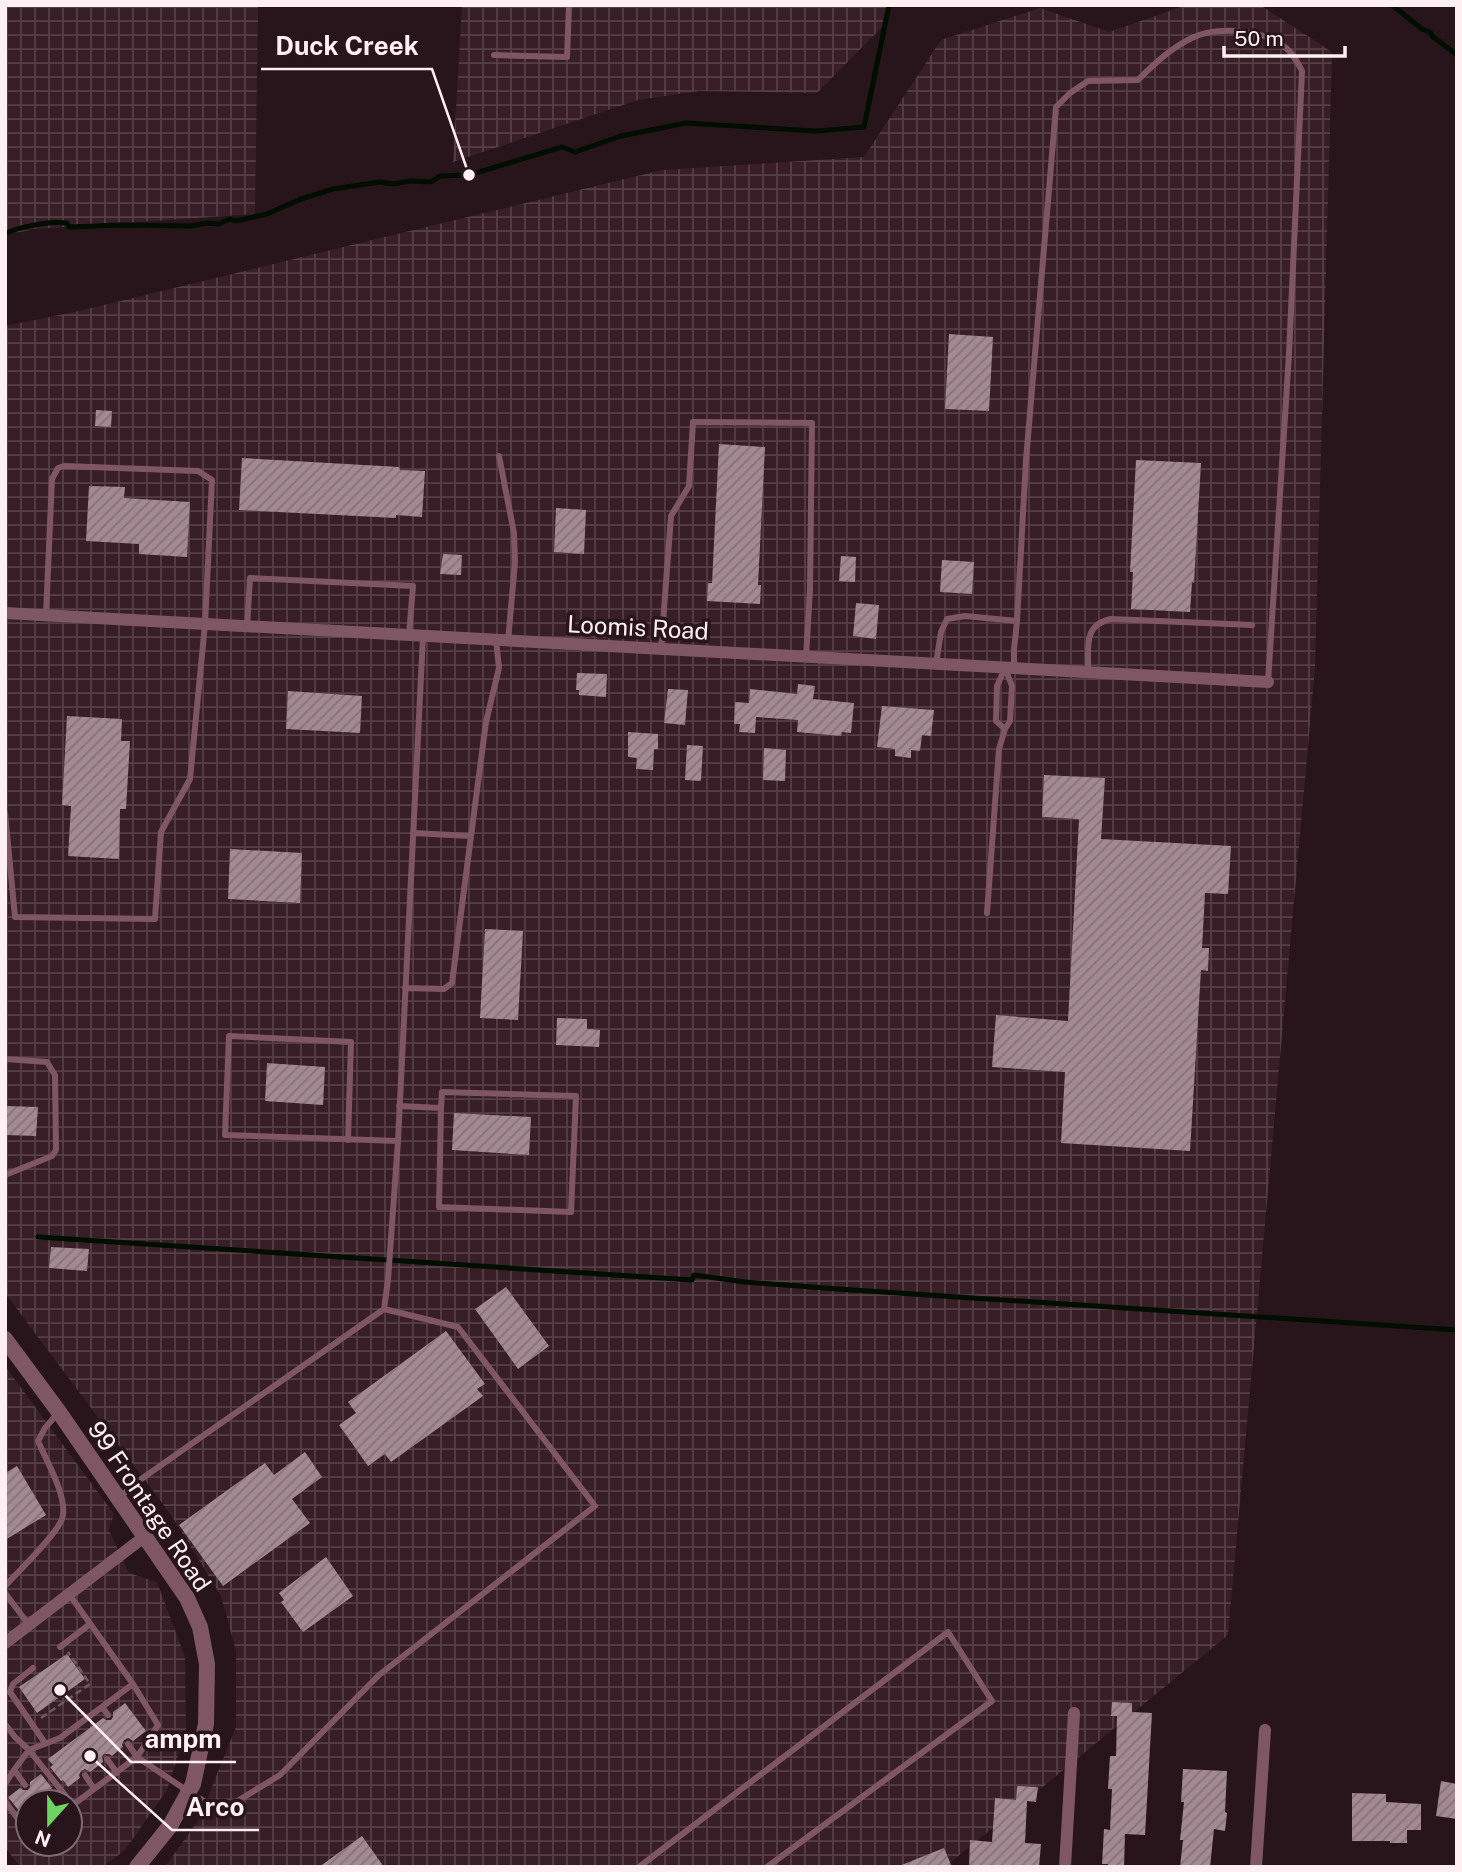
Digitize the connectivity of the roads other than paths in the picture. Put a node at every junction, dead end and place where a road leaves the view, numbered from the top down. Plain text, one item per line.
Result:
1 (569, 5) edge
2 (494, 55) dead end
3 (499, 456) dead end
4 (5, 613) edge
5 (46, 615) junction
6 (1017, 621) junction
7 (205, 624) junction
8 (1252, 625) dead end
9 (247, 626) junction
10 (409, 635) junction
11 (423, 636) junction
12 (502, 641) junction
13 (661, 649) junction
14 (806, 657) junction
15 (936, 664) junction
16 (1010, 668) junction
17 (1088, 673) junction
18 (1268, 682) joint
19 (1005, 729) junction
20 (5, 813) edge
21 (413, 833) junction
22 (471, 836) junction
23 (987, 913) dead end
24 (405, 988) junction
25 (5, 1059) edge
26 (399, 1106) junction
27 (441, 1108) junction
28 (348, 1140) junction
29 (398, 1141) junction
30 (5, 1175) edge
31 (384, 1309) junction
32 (5, 1339) edge
33 (59, 1412) junction
34 (118, 1498) junction
35 (144, 1537) junction
36 (5, 1586) edge
37 (5, 1593) edge
38 (69, 1594) junction
39 (90, 1624) junction
40 (29, 1625) junction
41 (5, 1643) edge
42 (62, 1646) road end
43 (33, 1668) dead end
44 (133, 1684) junction
45 (102, 1707) junction
46 (1074, 1713) dead end
47 (108, 1715) dead end
48 (81, 1722) junction
49 (5, 1724) edge
50 (87, 1730) dead end
51 (1265, 1730) dead end
52 (60, 1738) junction
53 (46, 1743) junction
54 (128, 1744) dead end
55 (65, 1746) dead end
56 (29, 1750) junction
57 (137, 1757) junction
58 (107, 1759) dead end
59 (14, 1770) junction
60 (117, 1773) junction
61 (85, 1775) dead end
62 (5, 1784) edge
63 (25, 1785) dead end
64 (58, 1788) edge
65 (94, 1789) junction
66 (189, 1792) junction
67 (84, 1797) edge
68 (1256, 1866) edge
69 (137, 1867) edge
70 (639, 1867) edge
71 (767, 1867) edge
72 (1065, 1867) edge
73 (1269, 1867) edge

1 - 2 lane
3 - 12 lane
4 - 5 street, Loomis Road
5 - 7 street, Loomis Road
5 - 7 lane
6 - 15 lane
6 - 16 lane
6 - 18 lane
7 - 9 street, Loomis Road
7 - 20 lane
8 - 17 lane
9 - 10 street, Loomis Road
9 - 10 lane
10 - 11 street, Loomis Road
11 - 12 street, Loomis Road
11 - 21 lane
12 - 13 street, Loomis Road
12 - 22 lane
13 - 14 street, Loomis Road
13 - 14 lane
14 - 15 street, Loomis Road
15 - 16 street, Loomis Road
16 - 17 street, Loomis Road
16 - 19 lane
16 - 19 lane
17 - 18 street, Loomis Road
19 - 23 lane
21 - 22 lane
21 - 24 lane
22 - 24 lane
24 - 26 lane
25 - 30 lane
26 - 27 lane
26 - 29 lane
27 - 27 lane
28 - 28 lane
28 - 29 lane
29 - 31 lane
31 - 34 lane
31 - 66 lane
32 - 33 street, 99 Frontage Road
33 - 34 street, 99 Frontage Road
33 - 36 lane
34 - 35 street, 99 Frontage Road
35 - 38 street
35 - 66 street, 99 Frontage Road
37 - 40 lane
38 - 39 lane
38 - 40 street
39 - 42 lane
39 - 44 lane
40 - 41 street
43 - 53 lane
44 - 45 lane
44 - 57 lane
45 - 47 lane
45 - 48 lane
46 - 72 street
48 - 50 lane
48 - 52 lane
49 - 56 lane
51 - 68 street
52 - 53 lane
52 - 55 lane
53 - 56 lane
54 - 57 lane
56 - 59 lane
56 - 64 lane
57 - 60 lane
57 - 66 lane
58 - 60 lane
59 - 62 lane
59 - 63 lane
60 - 65 lane
61 - 65 lane
65 - 67 lane
66 - 69 street, 99 Frontage Road
68 - 73 street
70 - 71 lane

